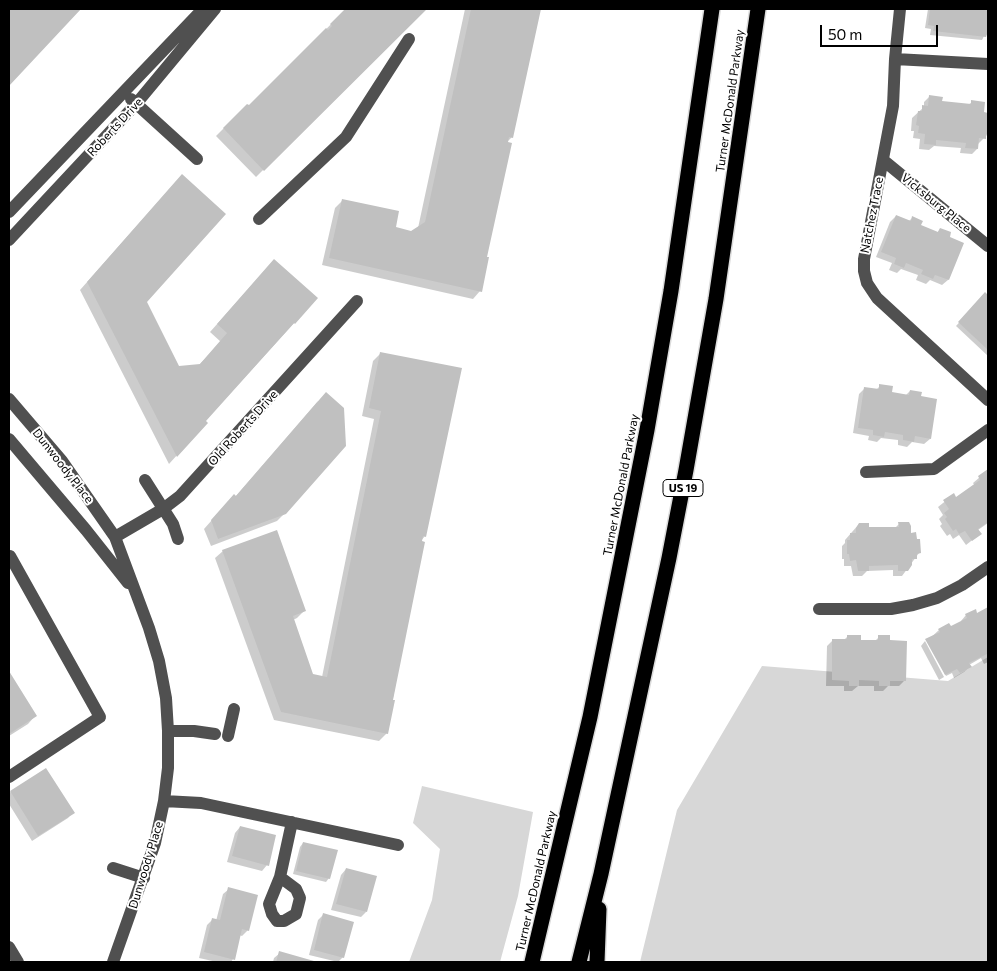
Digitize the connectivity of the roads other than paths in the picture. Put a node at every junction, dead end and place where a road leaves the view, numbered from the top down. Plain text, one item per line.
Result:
1 (203, 9) edge
2 (215, 9) edge
3 (712, 9) edge
4 (758, 9) edge
5 (900, 9) edge
6 (410, 39) dead end
7 (895, 59) junction
8 (988, 64) edge
9 (123, 93) junction
10 (136, 104) junction
11 (197, 159) dead end
12 (883, 160) junction
13 (9, 212) edge
14 (259, 219) dead end
15 (9, 240) edge
16 (988, 246) edge
17 (357, 301) dead end
18 (9, 399) edge
19 (988, 400) edge
20 (988, 430) edge
21 (9, 439) edge
22 (866, 472) dead end
23 (145, 480) dead end
24 (163, 509) junction
25 (115, 536) junction
26 (178, 539) dead end
27 (10, 556) dead end
28 (988, 567) edge
29 (134, 591) junction
30 (819, 610) dead end
31 (234, 709) dead end
32 (168, 730) junction
33 (9, 777) edge
34 (164, 801) junction
35 (292, 822) junction
36 (398, 845) dead end
37 (113, 868) dead end
38 (601, 874) junction
39 (280, 877) dead end
40 (144, 878) junction
41 (113, 962) edge
42 (532, 962) edge
43 (580, 962) edge
44 (597, 962) edge

1 - 9 street, Roberts Drive
2 - 10 street, Roberts Drive
3 - 42 highway, Turner McDonald Parkway
4 - 38 highway, Turner McDonald Parkway / US 19
5 - 7 street, Natchez Trace
6 - 14 street
7 - 8 street
7 - 12 street, Natchez Trace
9 - 10 street
9 - 13 street, Roberts Drive
10 - 11 street
10 - 15 street, Roberts Drive
12 - 16 street, Vicksburg Place
12 - 19 street, Natchez Trace
17 - 24 street, Old Roberts Drive
18 - 25 street, Dunwoody Place
20 - 22 street
21 - 29 street, Dunwoody Place
23 - 24 street
24 - 25 street, Old Roberts Drive
24 - 26 street
25 - 29 street, Dunwoody Place
27 - 33 street
28 - 30 street
29 - 32 street, Dunwoody Place
31 - 32 street
32 - 34 street, Dunwoody Place
34 - 35 street
34 - 40 street, Dunwoody Place
35 - 36 street
35 - 39 street
37 - 40 street
38 - 43 highway, Turner McDonald Parkway / US 19
38 - 44 highway
40 - 41 street, Dunwoody Place

